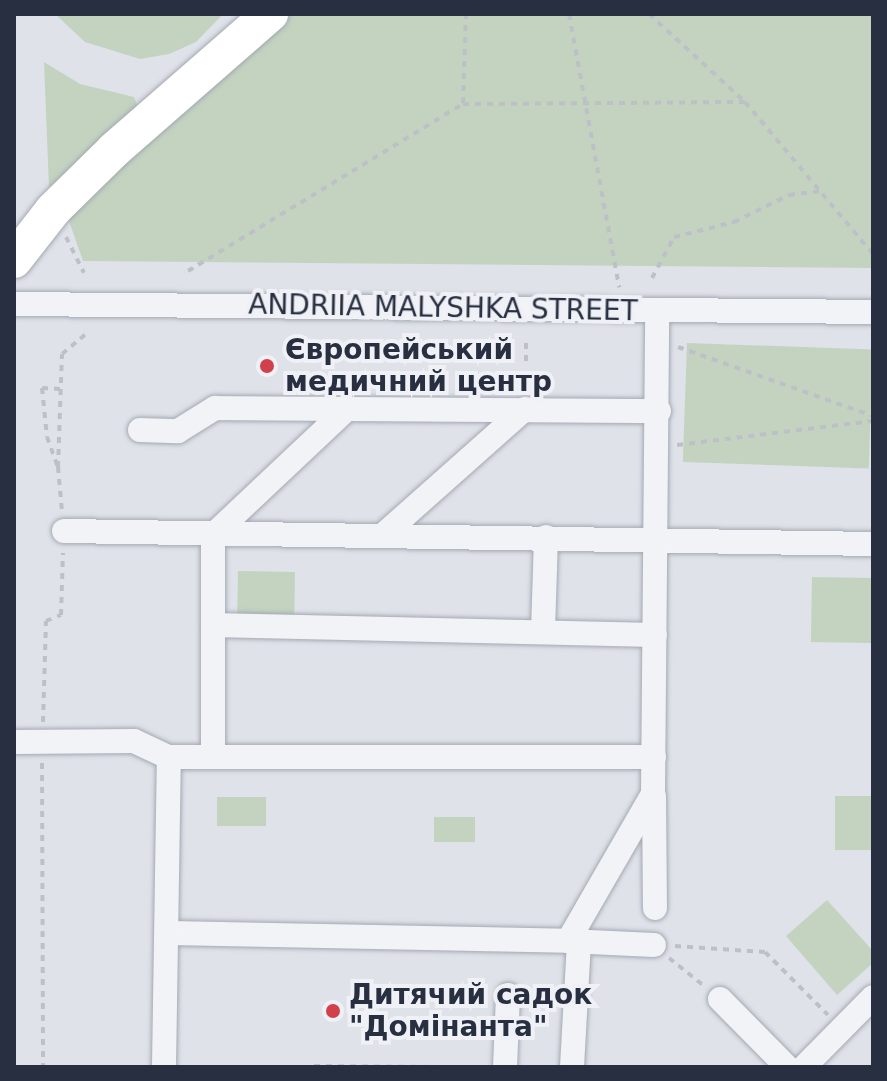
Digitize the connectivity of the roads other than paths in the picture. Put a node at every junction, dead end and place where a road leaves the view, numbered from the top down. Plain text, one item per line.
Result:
1 (270, 14) edge
2 (14, 260) edge
3 (14, 304) edge
4 (657, 310) junction
5 (873, 312) edge
6 (348, 408) junction
7 (525, 409) junction
8 (659, 411) junction
9 (140, 430) dead end
10 (64, 531) dead end
11 (213, 535) junction
12 (383, 535) junction
13 (546, 537) junction
14 (656, 538) junction
15 (873, 544) edge
16 (213, 625) junction
17 (543, 632) junction
18 (655, 635) junction
19 (14, 742) edge
20 (169, 757) junction
21 (213, 757) junction
22 (654, 757) junction
23 (653, 794) junction
24 (655, 908) dead end
25 (168, 933) junction
26 (573, 941) junction
27 (654, 945) road end
28 (508, 995) dead end
29 (873, 997) edge
30 (720, 999) road end
31 (164, 1067) edge
32 (505, 1067) edge
33 (572, 1067) edge
34 (787, 1067) edge
35 (804, 1067) edge

1 - 2 highway
3 - 4 street, ANDRIIA MALYSHKA STREET
4 - 5 street, ANDRIIA MALYSHKA STREET
4 - 8 street
6 - 7 street
6 - 9 street
6 - 11 street
7 - 8 street
7 - 12 street
8 - 14 street
10 - 11 street
11 - 12 street
11 - 16 street
12 - 13 street
13 - 14 street
13 - 17 street
14 - 15 street
14 - 18 street
16 - 17 street
16 - 21 street
17 - 18 street
18 - 22 street
19 - 20 street
20 - 21 street
20 - 25 street
21 - 22 street
22 - 23 street
23 - 24 street
23 - 26 street
25 - 26 street
25 - 31 street
26 - 27 street
26 - 33 street
28 - 32 street
29 - 35 street
30 - 34 street

